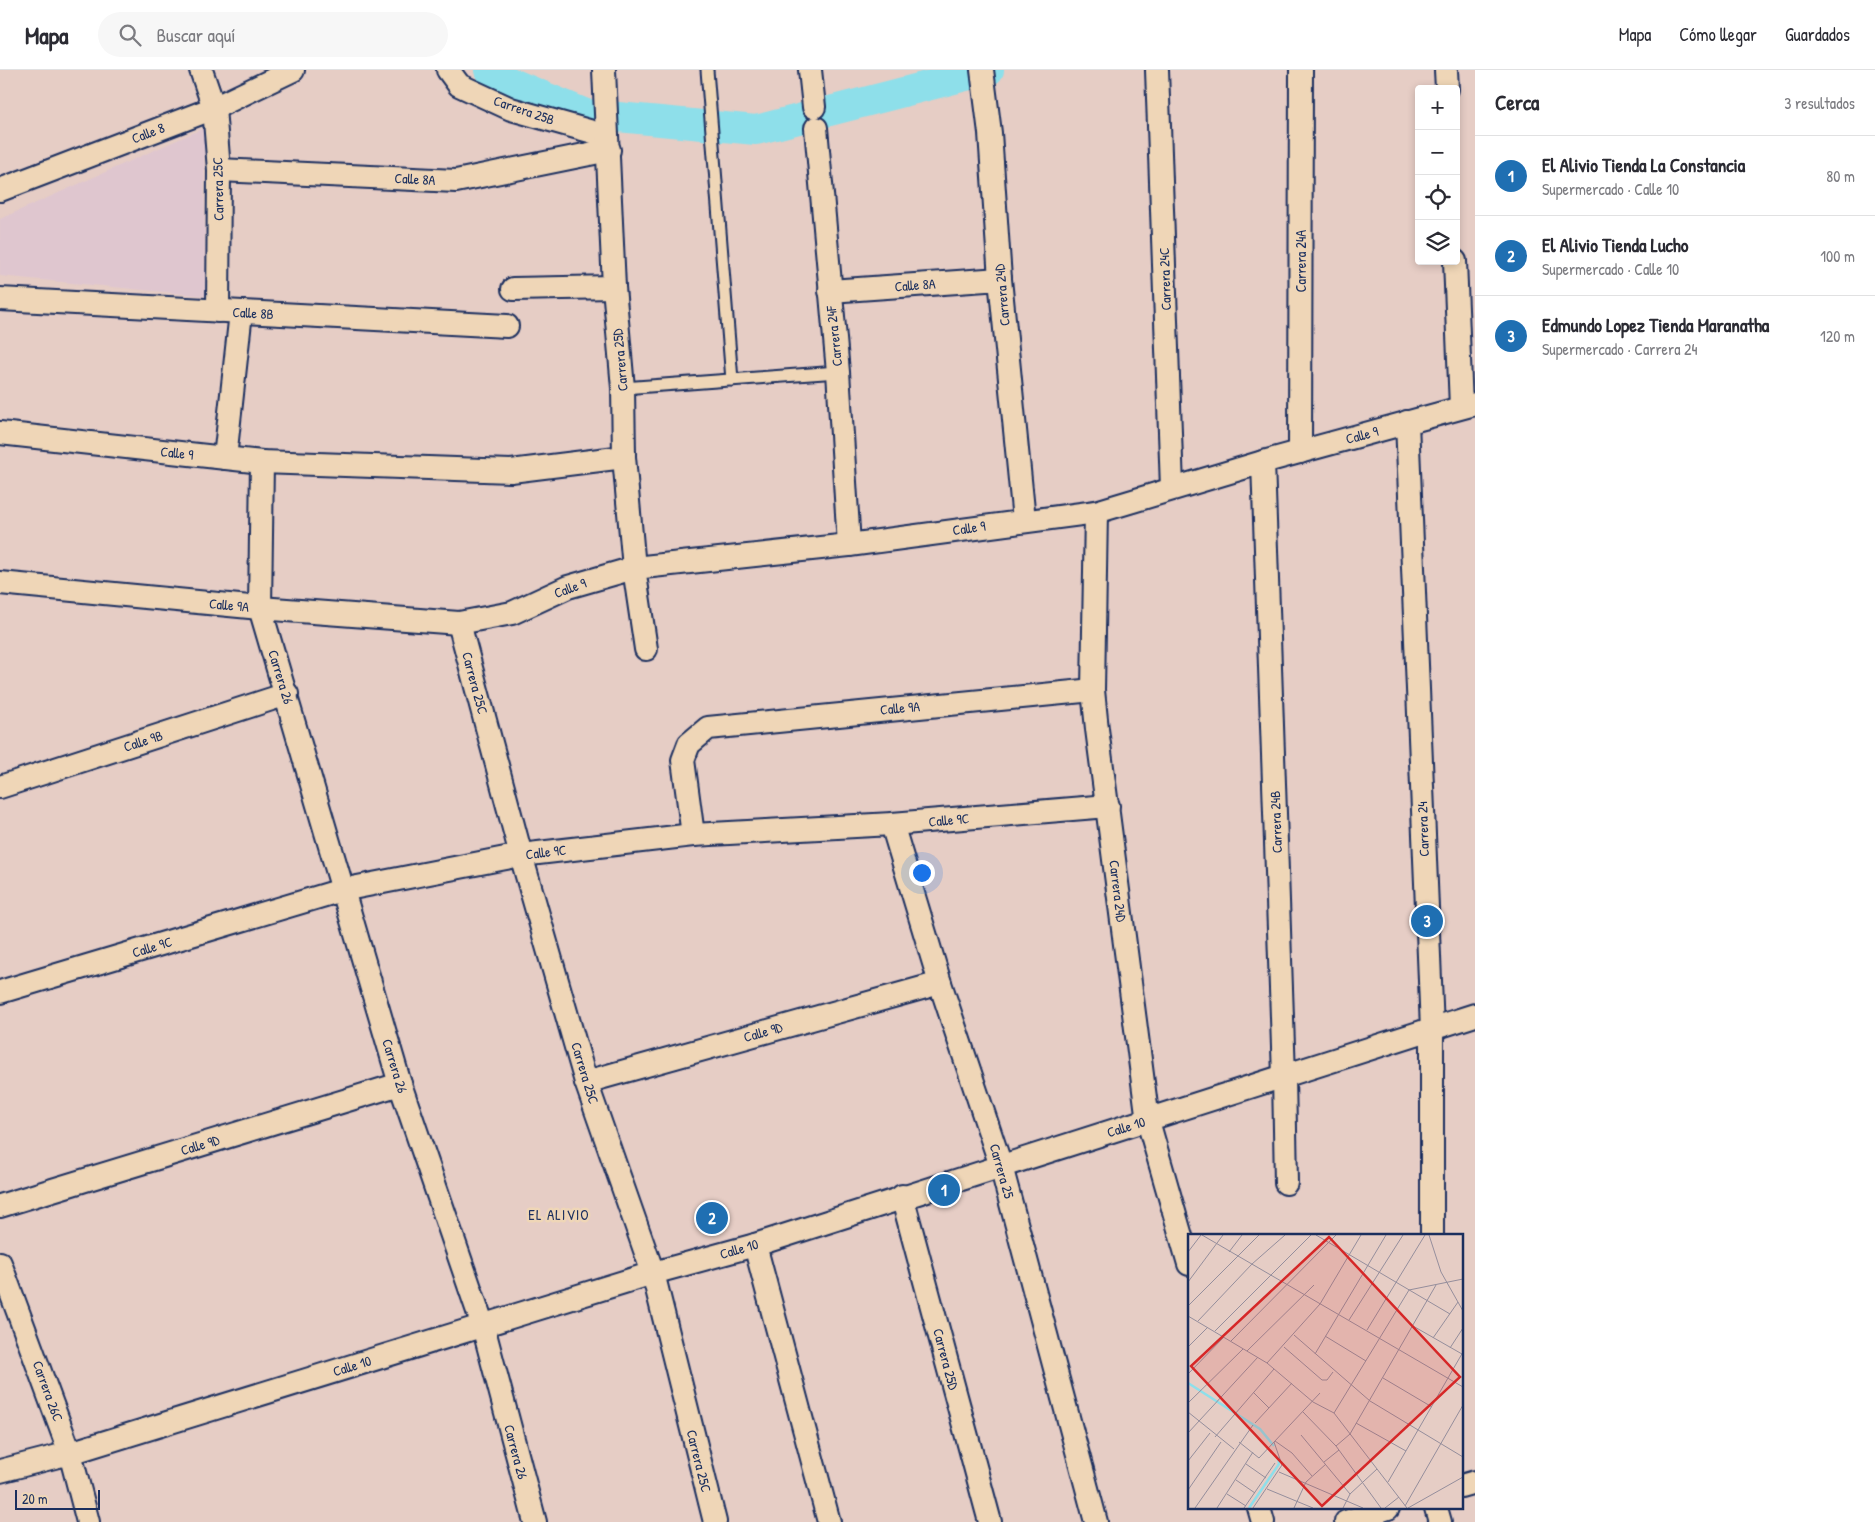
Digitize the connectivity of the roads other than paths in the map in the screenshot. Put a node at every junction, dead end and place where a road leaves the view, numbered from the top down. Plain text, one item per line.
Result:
1 (201, 70) edge
2 (293, 70) edge
3 (448, 70) edge
4 (604, 70) edge
5 (707, 70) edge
6 (810, 70) edge
7 (982, 70) edge
8 (1157, 70) edge
9 (1302, 70) edge
10 (1446, 70) edge
11 (1447, 85) edge
12 (214, 108) junction
13 (607, 128) junction
14 (218, 170) junction
15 (0, 190) edge
16 (1455, 265) edge
17 (1000, 279) junction
18 (614, 287) junction
19 (513, 289) dead end
20 (830, 291) junction
21 (0, 299) edge
22 (218, 311) junction
23 (241, 312) junction
24 (507, 326) dead end
25 (838, 372) junction
26 (732, 380) junction
27 (624, 388) junction
28 (1468, 405) edge
29 (1407, 422) junction
30 (0, 433) edge
31 (1300, 452) junction
32 (624, 457) junction
33 (225, 458) junction
34 (262, 462) junction
35 (1263, 462) junction
36 (1172, 488) junction
37 (1096, 512) junction
38 (1024, 520) junction
39 (849, 544) junction
40 (634, 568) junction
41 (0, 583) edge
42 (260, 608) junction
43 (459, 623) junction
44 (646, 649) dead end
45 (1093, 690) junction
46 (287, 694) junction
47 (0, 788) edge
48 (1108, 806) junction
49 (892, 824) junction
50 (693, 836) junction
51 (521, 855) junction
52 (342, 890) junction
53 (940, 982) junction
54 (0, 992) edge
55 (1475, 1015) edge
56 (1432, 1029) junction
57 (1284, 1076) junction
58 (586, 1082) junction
59 (400, 1084) junction
60 (1148, 1120) junction
61 (1001, 1166) junction
62 (1286, 1183) dead end
63 (902, 1196) junction
64 (0, 1206) edge
65 (1432, 1234) edge
66 (754, 1245) junction
67 (1188, 1260) edge
68 (0, 1263) edge
69 (653, 1273) junction
70 (483, 1326) junction
71 (70, 1453) junction
72 (0, 1471) edge
73 (1475, 1482) edge
74 (1462, 1486) edge
75 (1382, 1510) edge
76 (88, 1522) edge
77 (535, 1522) edge
78 (715, 1522) edge
79 (829, 1522) edge
80 (990, 1522) edge
81 (1096, 1522) edge
82 (1346, 1522) edge

1 - 12 street, Carrera 25C
2 - 12 street, Calle 8
3 - 13 street, Carrera 25B
4 - 13 street, Carrera 25D
5 - 26 lane
6 - 20 street, Carrera 24F
7 - 17 street, Carrera 24D
8 - 36 street, Carrera 24C
9 - 31 street, Carrera 24A
10 - 11 street
12 - 14 street, Carrera 25C
12 - 15 street, Calle 8
13 - 14 street, Calle 8A
13 - 18 street, Carrera 25D
14 - 22 street, Carrera 25C
16 - 28 street
17 - 20 street, Calle 8A
17 - 38 street, Carrera 24D
18 - 19 street
18 - 27 street, Carrera 25D
20 - 25 street, Carrera 24F
21 - 22 street, Calle 8B
22 - 23 street, Calle 8B
23 - 24 street, Calle 8B
23 - 33 street
25 - 26 lane
25 - 39 street, Carrera 24F
26 - 27 lane
27 - 32 street, Carrera 25D
28 - 29 street, Calle 9
29 - 31 street, Calle 9
29 - 56 street, Carrera 24
30 - 33 street, Calle 9
31 - 35 street, Calle 9
32 - 34 street, Calle 9
32 - 40 street, Carrera 25D
33 - 34 street, Calle 9
34 - 42 street
35 - 36 street, Calle 9
35 - 57 street, Carrera 24B
36 - 37 street, Calle 9
37 - 38 street, Calle 9
37 - 45 street, Carrera 24D
38 - 39 street, Calle 9
39 - 40 street, Calle 9
40 - 43 street, Calle 9
40 - 44 street, Carrera 25D
41 - 42 street, Calle 9A
42 - 43 street, Calle 9A
42 - 46 street, Carrera 26
43 - 51 street, Carrera 25C
45 - 48 street, Carrera 24D
45 - 50 street, Calle 9A
46 - 47 street, Calle 9B
46 - 52 street, Carrera 26
48 - 49 street, Calle 9C
48 - 60 street, Carrera 24D
49 - 50 street, Calle 9C
49 - 53 street, Carrera 25
50 - 51 street, Calle 9C
51 - 52 street, Calle 9C
51 - 58 street, Carrera 25C
52 - 54 street, Calle 9C
52 - 59 street, Carrera 26
53 - 58 street, Calle 9D
53 - 61 street, Carrera 25
55 - 56 street, Calle 10
56 - 57 street, Calle 10
56 - 65 street, Carrera 24
57 - 60 street, Calle 10
57 - 62 street, Carrera 24B
58 - 69 street, Carrera 25C
59 - 64 street, Calle 9D
59 - 70 street, Carrera 26
60 - 61 street, Calle 10
60 - 67 street, Carrera 24D
61 - 63 street, Calle 10
61 - 81 street, Carrera 25
63 - 66 street, Calle 10
63 - 80 street, Carrera 25D
66 - 69 street, Calle 10
66 - 79 street
68 - 71 street, Carrera 26C
69 - 70 street, Calle 10
69 - 78 street, Carrera 25C
70 - 71 street, Calle 10
70 - 77 street, Carrera 26
71 - 72 street, Calle 10
71 - 76 street, Carrera 26C
73 - 74 street
75 - 82 street

